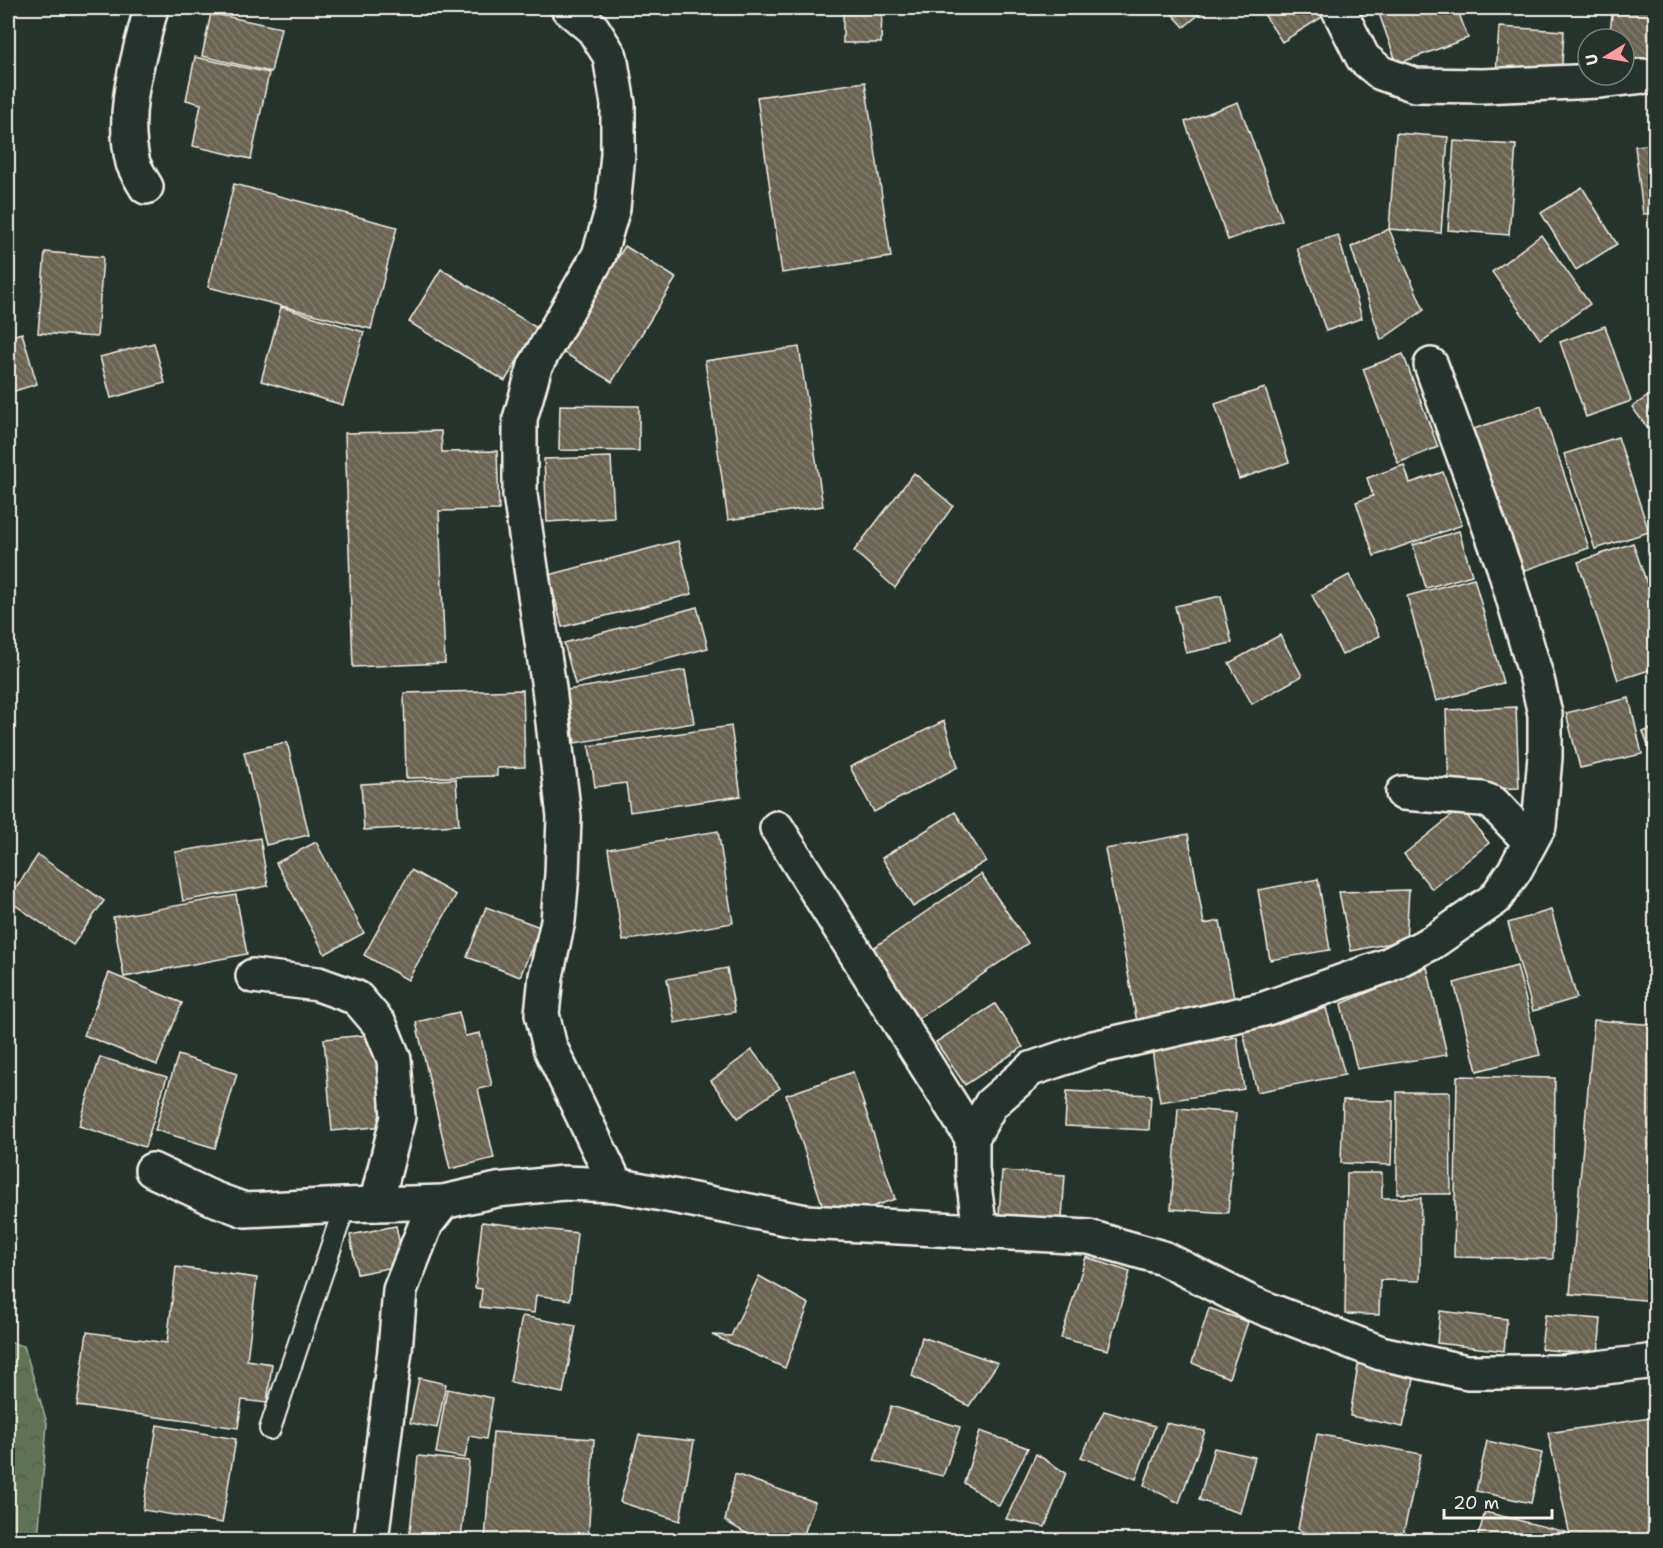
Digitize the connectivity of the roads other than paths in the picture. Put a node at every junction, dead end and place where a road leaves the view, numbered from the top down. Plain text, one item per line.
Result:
1 (151, 8) edge
2 (1338, 8) edge
3 (575, 10) edge
4 (1656, 78) edge
5 (146, 188) dead end
6 (1431, 365) dead end
7 (1403, 793) dead end
8 (777, 828) dead end
9 (1530, 842) junction
10 (253, 976) dead end
11 (972, 1138) junction
12 (152, 1170) dead end
13 (616, 1185) junction
14 (443, 1202) junction
15 (361, 1204) junction
16 (980, 1231) junction
17 (1656, 1361) edge
18 (270, 1429) dead end
19 (371, 1540) edge

1 - 5 street
2 - 4 street
3 - 13 street
6 - 9 street
7 - 9 street
8 - 11 street
9 - 11 street
10 - 15 street
11 - 16 street
12 - 15 street
13 - 14 street
13 - 16 street
14 - 15 street
14 - 19 street
15 - 18 lane
16 - 17 street

